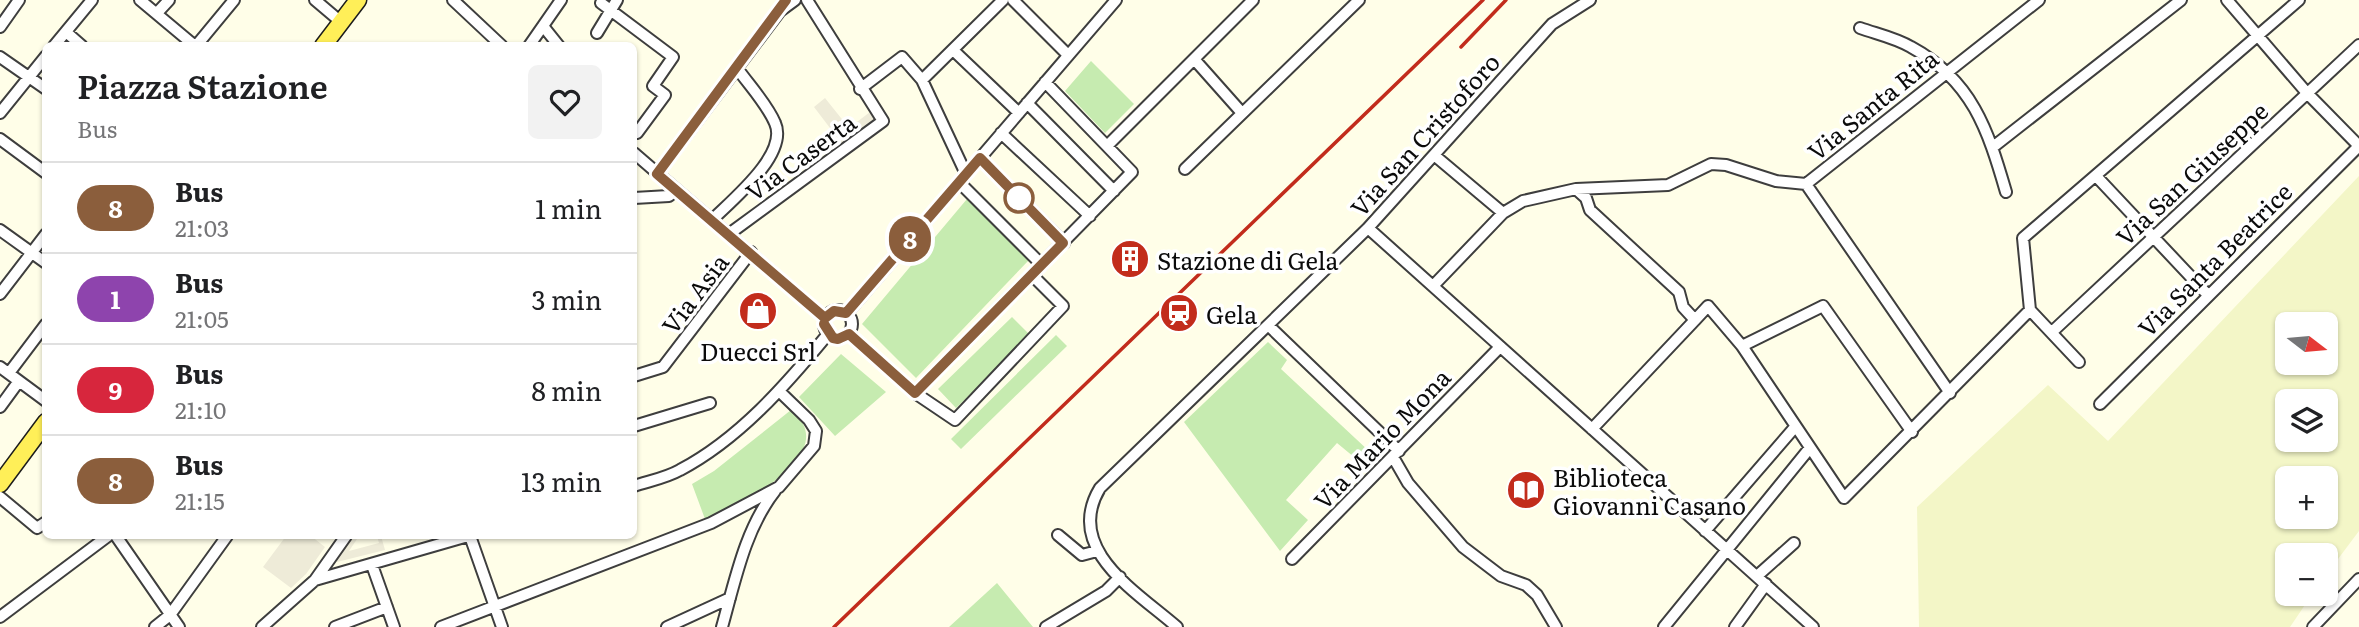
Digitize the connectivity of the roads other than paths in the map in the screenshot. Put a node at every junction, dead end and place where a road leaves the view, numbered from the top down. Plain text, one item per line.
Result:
1 (19, 0) edge
2 (92, 0) edge
3 (140, 0) edge
4 (169, 0) edge
5 (234, 0) edge
6 (315, 0) edge
7 (357, 0) edge
8 (453, 0) edge
9 (561, 0) edge
10 (786, 0) edge
11 (795, 0) edge
12 (807, 0) edge
13 (1003, 0) edge
14 (1013, 0) edge
15 (1116, 0) edge
16 (1253, 0) edge
17 (1359, 0) edge
18 (1590, 0) edge
19 (2039, 0) edge
20 (2180, 0) edge
21 (2227, 0) edge
22 (2299, 0) edge
23 (601, 3) dead end
24 (614, 5) edge
25 (780, 11) junction
26 (157, 13) junction
27 (341, 22) junction
28 (542, 26) junction
29 (0, 27) edge
30 (1860, 28) dead end
31 (65, 32) junction
32 (597, 33) dead end
33 (2256, 36) junction
34 (57, 42) edge
35 (77, 42) edge
36 (190, 42) edge
37 (198, 42) edge
38 (326, 42) edge
39 (498, 42) edge
40 (532, 42) edge
41 (556, 42) edge
42 (2359, 45) edge
43 (953, 50) junction
44 (1068, 55) junction
45 (0, 57) edge
46 (1194, 59) junction
47 (42, 60) edge
48 (737, 68) junction
49 (1945, 72) junction
50 (27, 77) junction
51 (922, 80) junction
52 (1045, 82) junction
53 (42, 86) edge
54 (860, 89) junction
55 (2307, 93) junction
56 (1027, 103) junction
57 (0, 113) edge
58 (1019, 113) junction
59 (1242, 113) junction
60 (637, 133) dead end
61 (1002, 133) junction
62 (0, 139) edge
63 (1107, 146) junction
64 (2359, 146) edge
65 (1993, 147) junction
66 (1434, 155) junction
67 (637, 156) edge
68 (980, 158) junction
69 (1185, 169) dead end
70 (42, 170) edge
71 (657, 174) junction
72 (2096, 176) junction
73 (963, 178) junction
74 (1806, 184) junction
75 (1576, 189) junction
76 (676, 190) junction
77 (1114, 191) junction
78 (2006, 192) dead end
79 (637, 198) edge
80 (1503, 213) junction
81 (1090, 216) junction
82 (712, 220) junction
83 (1368, 228) junction
84 (0, 230) edge
85 (729, 234) junction
86 (2154, 237) junction
87 (42, 239) edge
88 (1063, 243) junction
89 (751, 252) junction
90 (31, 253) junction
91 (42, 260) edge
92 (1042, 265) junction
93 (1032, 275) junction
94 (1433, 286) junction
95 (0, 293) edge
96 (2207, 294) junction
97 (2030, 310) junction
98 (846, 313) junction
99 (825, 318) junction
100 (1695, 320) junction
101 (1269, 326) junction
102 (42, 328) edge
103 (2053, 331) junction
104 (828, 334) junction
105 (849, 334) junction
106 (1500, 346) junction
107 (1742, 346) junction
108 (2079, 362) dead end
109 (4, 370) edge
110 (637, 375) edge
111 (19, 381) junction
112 (779, 391) junction
113 (915, 393) junction
114 (1950, 393) junction
115 (42, 398) edge
116 (710, 403) dead end
117 (2100, 404) dead end
118 (0, 407) edge
119 (637, 425) edge
120 (42, 427) edge
121 (1795, 427) junction
122 (1592, 429) junction
123 (1912, 432) junction
124 (1809, 449) junction
125 (1396, 454) junction
126 (3, 474) edge
127 (637, 485) edge
128 (779, 487) junction
129 (0, 497) edge
130 (42, 525) edge
131 (1705, 531) junction
132 (1058, 534) dead end
133 (104, 539) edge
134 (118, 539) edge
135 (225, 539) edge
136 (344, 539) edge
137 (459, 539) edge
138 (470, 539) edge
139 (1794, 542) dead end
140 (1726, 549) junction
141 (1097, 551) junction
142 (1292, 559) dead end
143 (372, 565) junction
144 (1120, 578) junction
145 (2359, 579) edge
146 (315, 580) junction
147 (1761, 580) junction
148 (730, 598) junction
149 (494, 606) junction
150 (387, 607) junction
151 (170, 615) junction
152 (0, 617) edge
153 (155, 627) edge
154 (179, 627) edge
155 (262, 627) edge
156 (335, 627) edge
157 (394, 627) edge
158 (441, 627) edge
159 (502, 627) edge
160 (667, 627) edge
161 (722, 627) edge
162 (1046, 627) edge
163 (1177, 627) edge
164 (1556, 627) edge
165 (1664, 627) edge
166 (1735, 627) edge
167 (1814, 627) edge
168 (2313, 627) edge

1 - 29 street
2 - 31 street
3 - 26 street
4 - 26 street
5 - 37 street
6 - 27 street
7 - 27 main road
8 - 39 street
9 - 28 street
10 - 25 street
11 - 25 street
12 - 54 street, Via Caserta
13 - 43 street
14 - 44 street
15 - 44 street
16 - 46 street
17 - 59 street
18 - 66 street, Via San Cristoforo
19 - 49 street, Via Santa Rita
20 - 65 street
21 - 33 street
22 - 33 street
23 - 24 street
24 - 32 street
24 - 60 street
25 - 48 street
26 - 36 street
27 - 38 main road
28 - 40 street
28 - 41 street
30 - 49 street
31 - 34 street
31 - 35 street
33 - 55 street
33 - 72 street
42 - 55 street, Via San Giuseppe
43 - 51 street
43 - 58 street
44 - 52 street
45 - 50 street
46 - 59 street
46 - 63 street
47 - 50 street
48 - 71 street
48 - 82 street
49 - 65 street
49 - 74 street, Via Santa Rita
50 - 53 street
50 - 57 street
51 - 54 street
51 - 73 street
52 - 56 street
52 - 63 street
54 - 85 street, Via Caserta
55 - 64 street
55 - 86 street, Via San Giuseppe
56 - 58 street
56 - 77 street
58 - 61 street
59 - 69 street
61 - 68 street
61 - 81 street
62 - 70 street
63 - 77 street
64 - 96 street, Via Santa Beatrice
65 - 78 street
66 - 80 street
66 - 83 street, Via San Cristoforo
67 - 71 street
68 - 73 street
68 - 88 street
71 - 76 street
72 - 86 street
72 - 97 street
73 - 92 street
73 - 98 street
74 - 75 street, Via Santa Rita
74 - 114 street
75 - 80 street, Via Santa Rita
75 - 100 street
76 - 79 street
76 - 82 street
77 - 81 street
80 - 94 street
81 - 88 street
82 - 85 street
83 - 94 street
83 - 101 street, Via San Cristoforo
84 - 90 street
85 - 89 street
86 - 96 street
86 - 103 street, Via San Giuseppe
87 - 90 street
88 - 92 street
89 - 99 street
89 - 110 street, Via Asia
90 - 91 street
90 - 95 street
92 - 93 street
93 - 113 street
93 - 113 street
94 - 106 street
96 - 117 street, Via Santa Beatrice
97 - 103 street
97 - 114 street
98 - 99 street
98 - 105 street
99 - 104 street
100 - 107 street
100 - 122 street
101 - 125 street
101 - 141 street, Via San Cristoforo
102 - 109 street
103 - 108 street
104 - 105 street
104 - 112 street
105 - 113 street
106 - 122 street
106 - 125 street, Via Mario Mona
107 - 121 street
107 - 123 street
109 - 111 street
111 - 115 street
111 - 118 street
112 - 127 street
112 - 128 street
114 - 123 street
116 - 119 street
120 - 126 main road
121 - 124 street
121 - 131 street
122 - 131 street
123 - 124 street
124 - 140 street
125 - 142 street, Via Mario Mona
125 - 164 street
128 - 148 street
128 - 149 street
129 - 130 street
131 - 140 street
132 - 141 street
133 - 152 street
134 - 151 street
135 - 151 street
136 - 146 street
137 - 143 street
138 - 149 street
139 - 147 street
140 - 147 street
140 - 165 street
141 - 144 street
143 - 146 street
143 - 150 street
144 - 162 street
144 - 163 street
145 - 168 street
146 - 155 street
147 - 166 street
147 - 167 street
148 - 160 street
148 - 161 street
149 - 158 street
149 - 159 street
150 - 156 street
150 - 157 street
151 - 153 street
151 - 154 street

